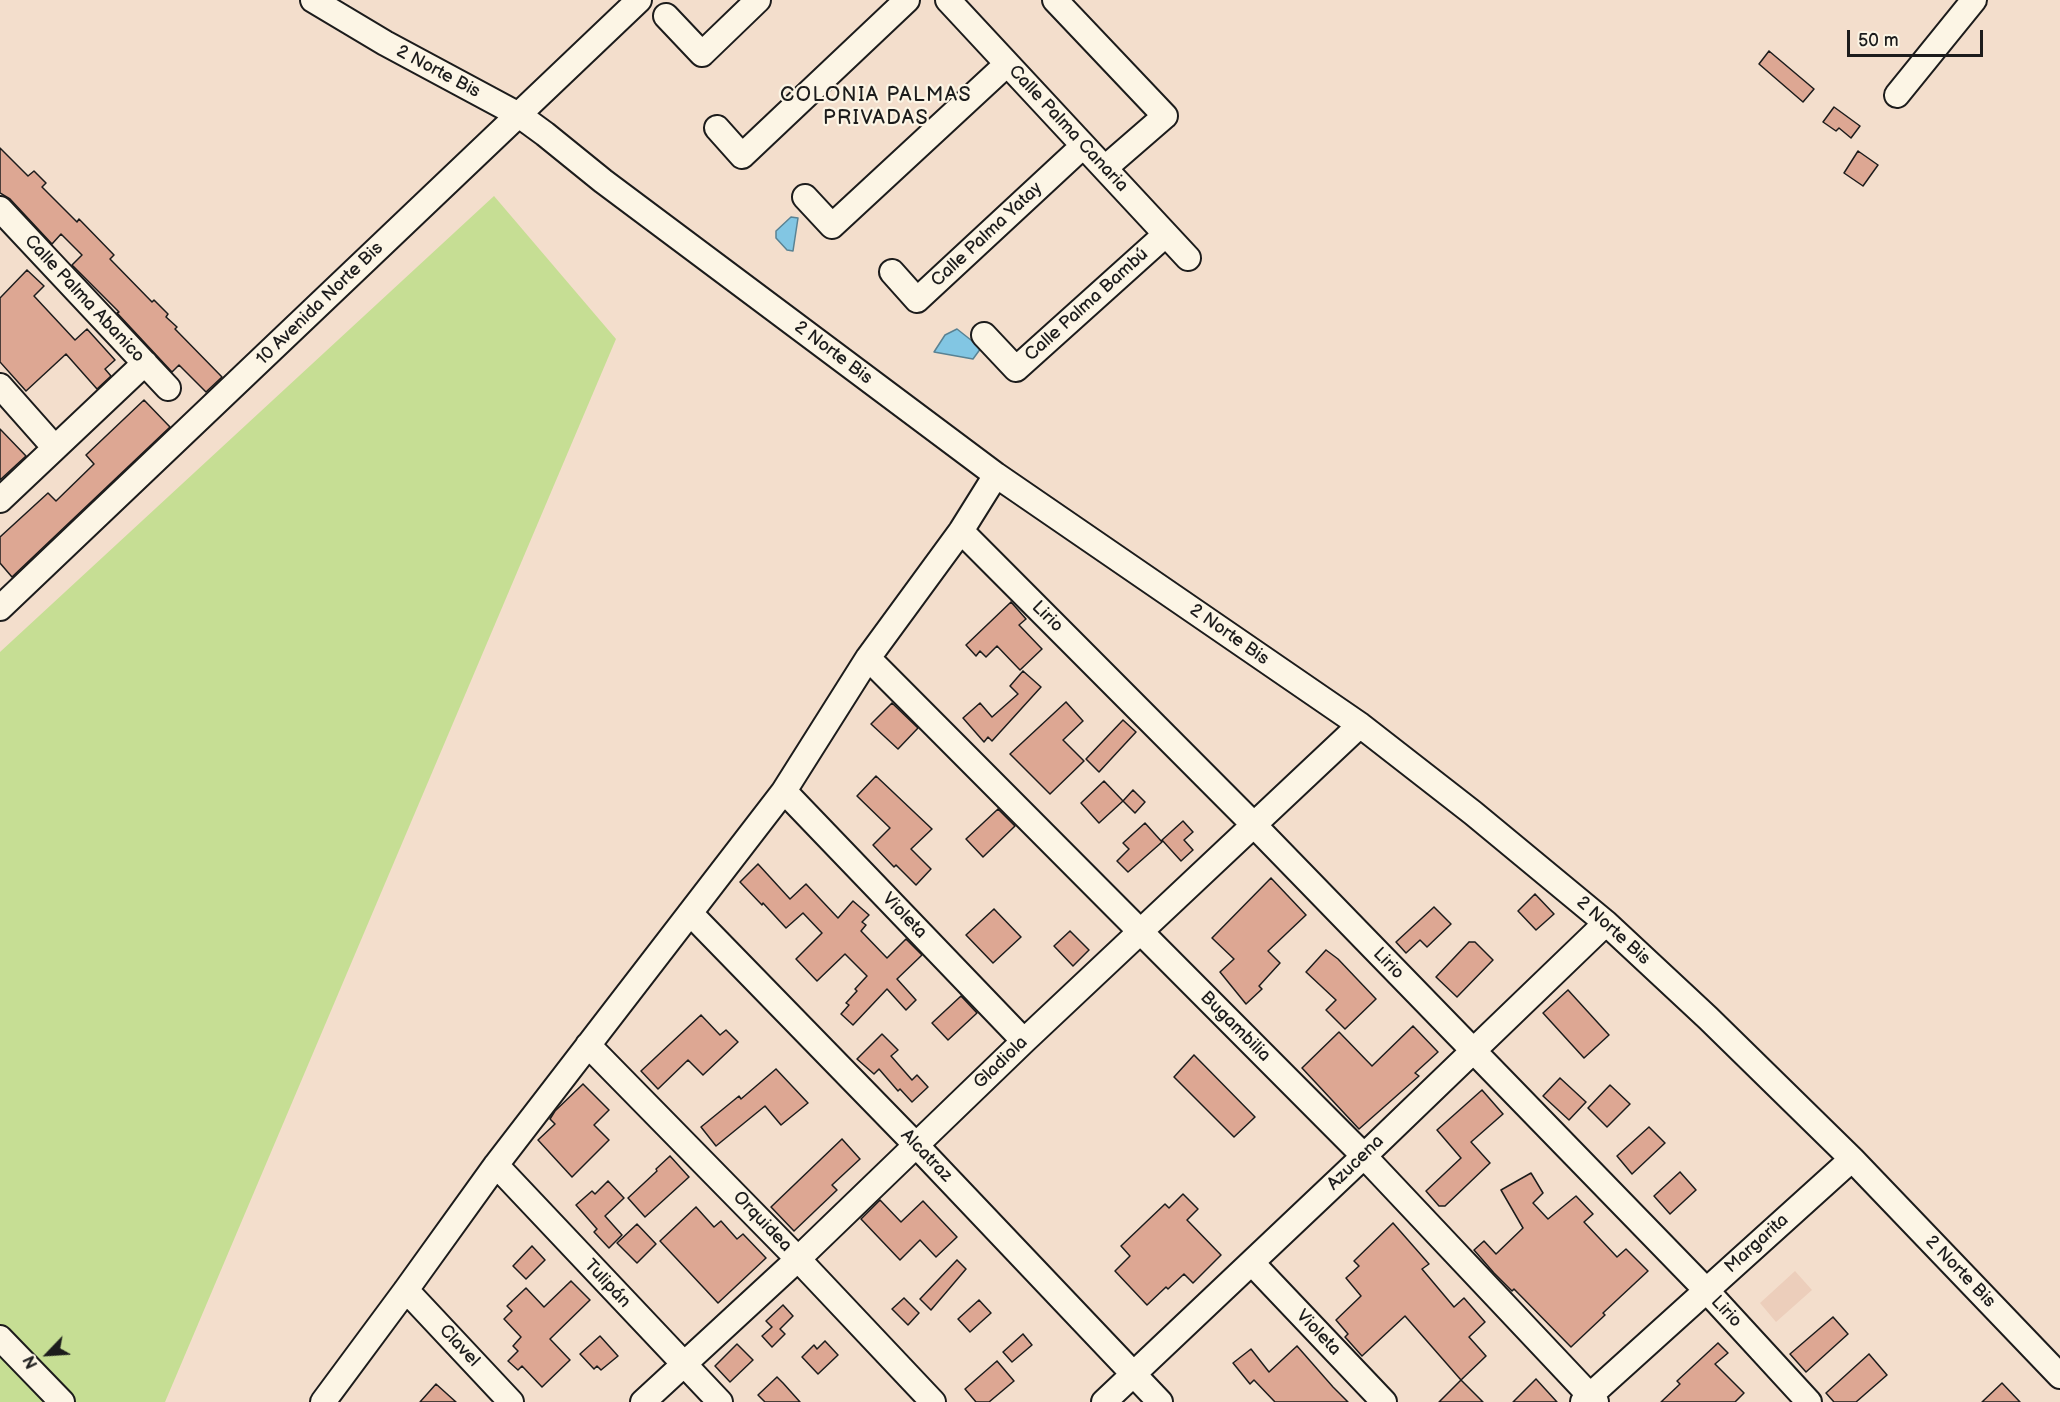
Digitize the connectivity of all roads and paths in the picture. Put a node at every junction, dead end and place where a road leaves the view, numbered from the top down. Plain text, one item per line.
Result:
1 (313, 0) edge
2 (639, 0) edge
3 (758, 0) edge
4 (907, 0) edge
5 (948, 0) edge
6 (1055, 0) edge
7 (1974, 0) edge
8 (666, 16) dead end
9 (1007, 64) junction
10 (1897, 95) dead end
11 (519, 115) junction
12 (717, 128) dead end
13 (1083, 146) junction
14 (1105, 168) junction
15 (805, 198) dead end
16 (4, 223) edge
17 (1166, 235) junction
18 (1188, 258) dead end
19 (892, 272) dead end
20 (984, 335) dead end
21 (145, 363) junction
22 (0, 386) edge
23 (168, 388) dead end
24 (55, 448) junction
25 (996, 475) junction
26 (0, 500) edge
27 (961, 531) junction
28 (0, 608) edge
29 (868, 658) junction
30 (1360, 725) junction
31 (783, 791) junction
32 (1253, 824) junction
33 (690, 913) junction
34 (1606, 923) junction
35 (1141, 931) junction
36 (1024, 1041) junction
37 (588, 1045) junction
38 (1472, 1051) junction
39 (916, 1144) junction
40 (1364, 1156) junction
41 (1852, 1159) junction
42 (495, 1165) junction
43 (798, 1259) junction
44 (1252, 1263) junction
45 (406, 1290) junction
46 (1706, 1290) junction
47 (0, 1338) edge
48 (683, 1364) junction
49 (1132, 1375) junction
50 (2060, 1376) edge
51 (1590, 1400) edge
52 (62, 1402) edge
53 (323, 1402) edge
54 (511, 1402) edge
55 (643, 1402) edge
56 (720, 1402) edge
57 (933, 1402) edge
58 (1104, 1402) edge
59 (1160, 1402) edge
60 (1384, 1402) edge
61 (1809, 1402) edge

1 - 11 street, 2 Norte Bis
2 - 11 street, 10 Avenida Norte Bis
3 - 8 street
4 - 12 street
5 - 9 street, Calle Palma Canaria
6 - 14 street
7 - 10 street
9 - 13 street, Calle Palma Canaria
9 - 15 street
11 - 25 street, 2 Norte Bis
11 - 28 street, 10 Avenida Norte Bis
13 - 14 street, Calle Palma Canaria
13 - 19 street, Calle Palma Yatay
14 - 17 street, Calle Palma Canaria
16 - 21 street, Calle Palma Abanico
17 - 18 street, Calle Palma Canaria
17 - 20 street, Calle Palma Bambú
21 - 23 street, Calle Palma Abanico
21 - 24 street
22 - 24 street
24 - 26 street
25 - 27 street
25 - 30 street, 2 Norte Bis
27 - 29 street
27 - 32 street, Lirio
29 - 31 street
29 - 35 street, Bugambilia
30 - 32 street, Gladiola
30 - 34 street, 2 Norte Bis
31 - 33 street
31 - 36 street, Violeta
32 - 35 street, Gladiola
32 - 38 street, Lirio
33 - 37 street
33 - 39 street, Alcatraz
34 - 38 street, Azucena
34 - 41 street, 2 Norte Bis
35 - 36 street, Gladiola
35 - 40 street, Bugambilia
36 - 39 street, Gladiola
37 - 42 street
37 - 43 street, Orquidea
38 - 40 street, Azucena
38 - 46 street, Lirio
39 - 43 street, Gladiola
39 - 49 street, Alcatraz
40 - 44 street, Azucena
40 - 51 street, Bugambilia
41 - 46 street, Margarita
41 - 50 street, 2 Norte Bis
42 - 45 street
42 - 48 street, Tulipán
43 - 48 street, Gladiola
43 - 57 street, Orquidea
44 - 49 street, Azucena
44 - 60 street, Violeta
45 - 53 street
45 - 54 street, Clavel
46 - 51 street, Margarita
46 - 61 street, Lirio
47 - 52 street
48 - 55 street, Gladiola
48 - 56 street, Tulipán
49 - 58 street, Azucena
49 - 59 street, Alcatraz

